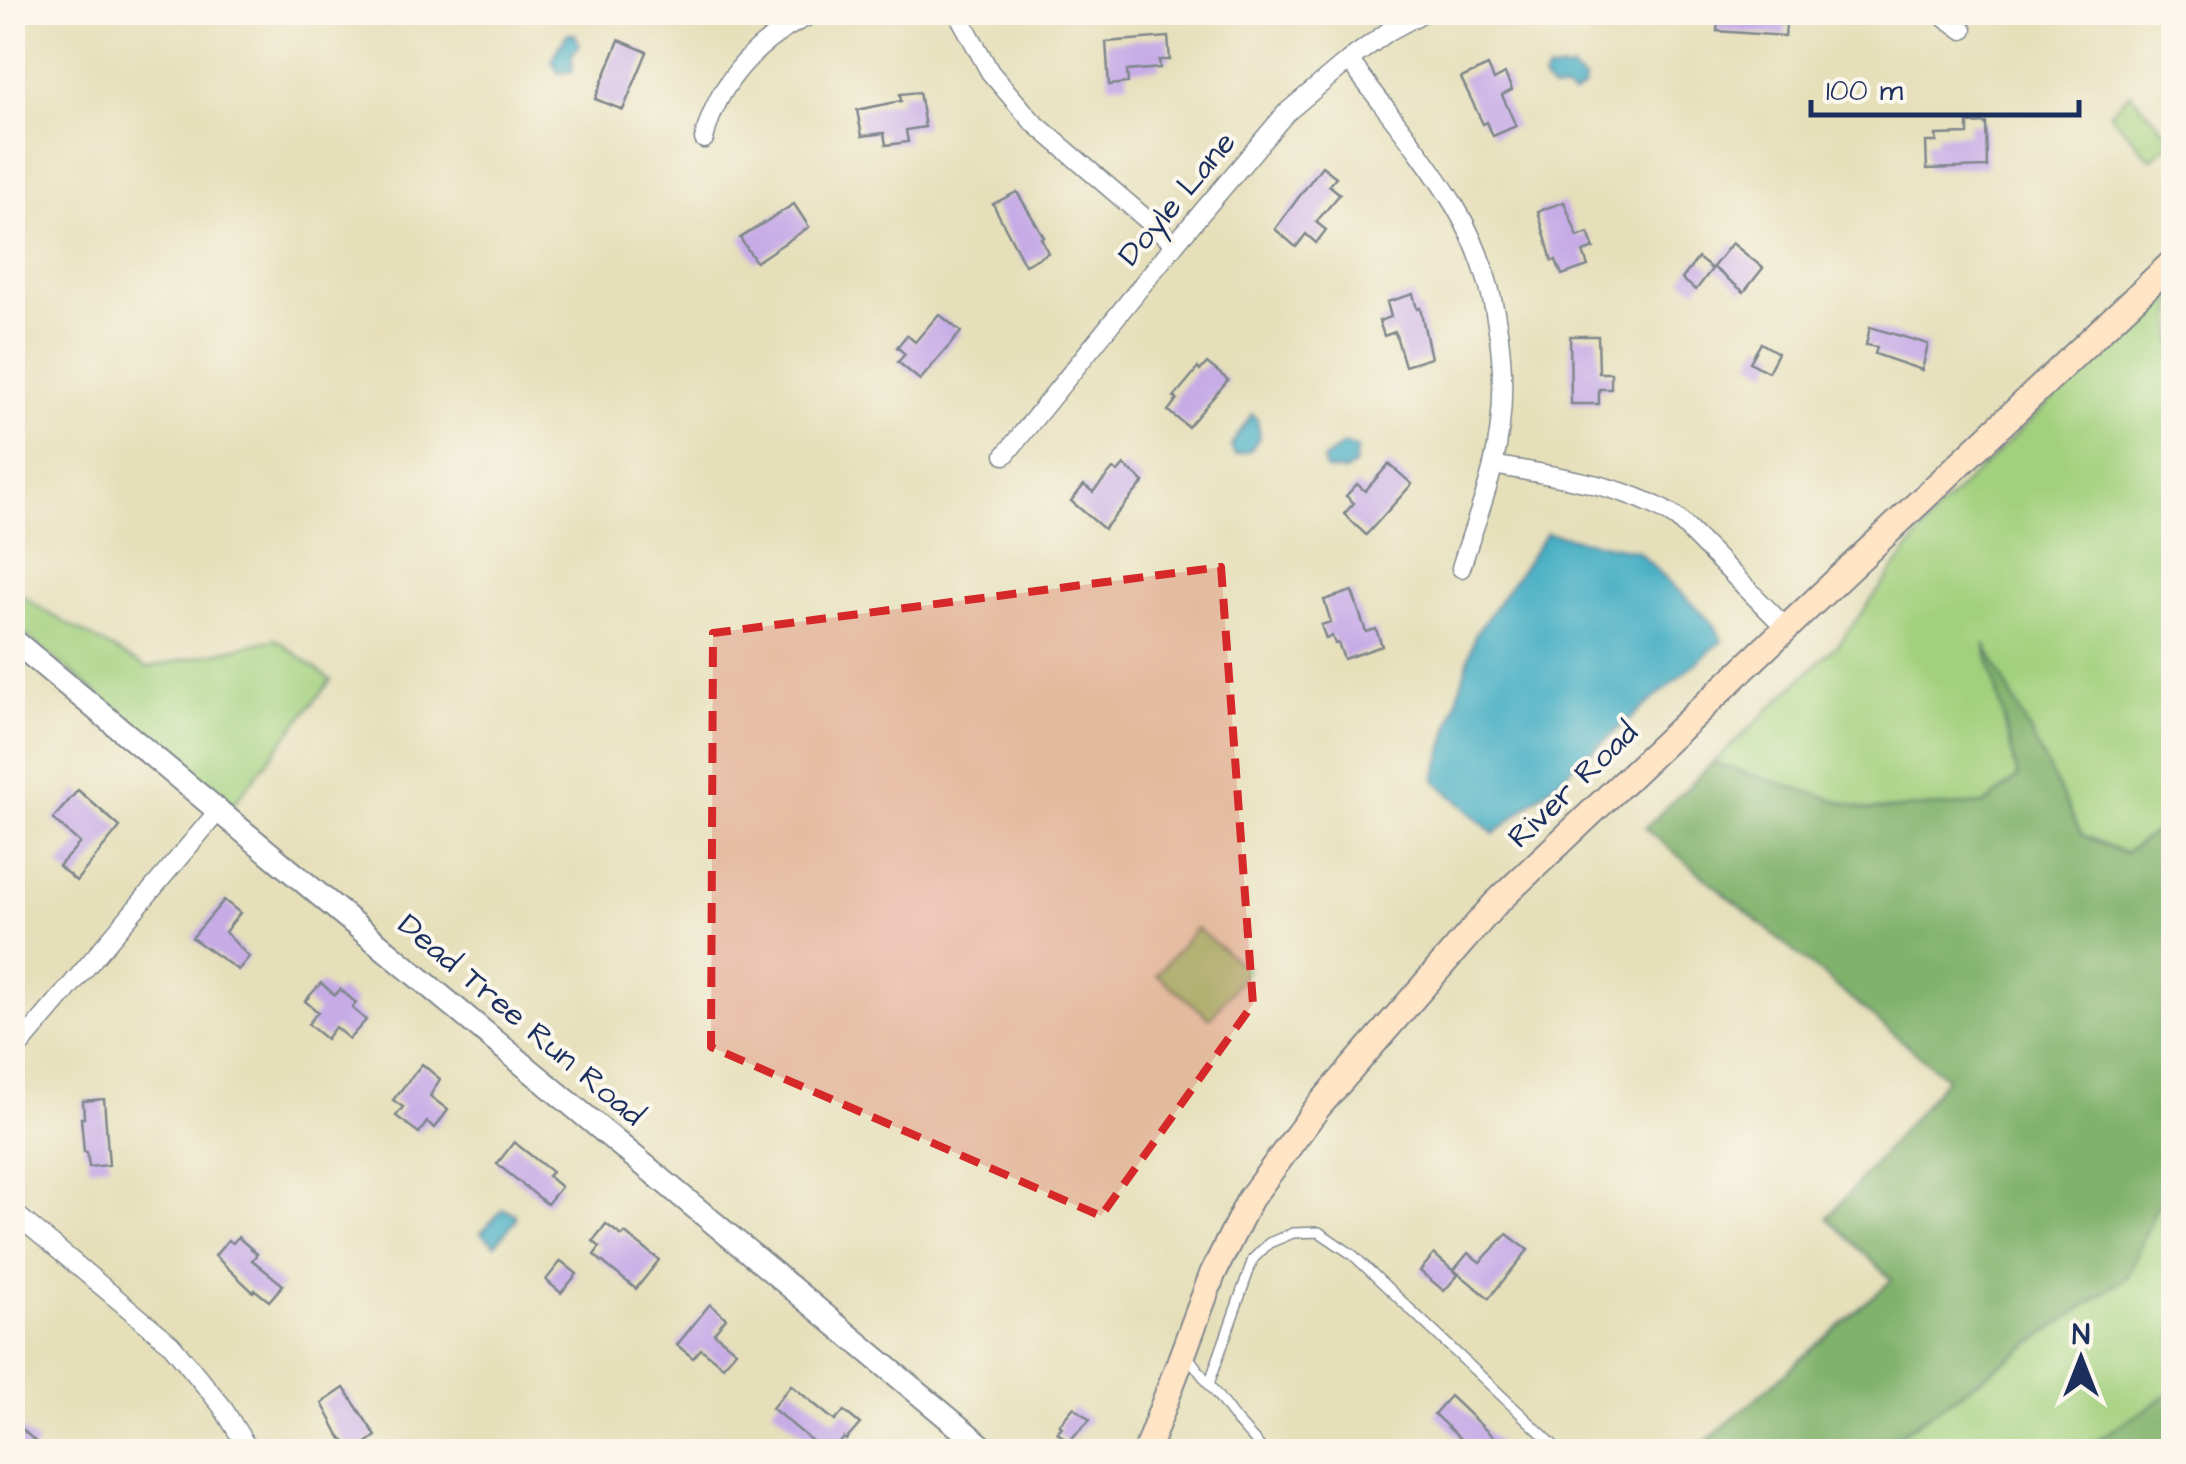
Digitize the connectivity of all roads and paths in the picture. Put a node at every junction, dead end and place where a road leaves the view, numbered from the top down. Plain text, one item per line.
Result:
1 (817, 12) edge
2 (957, 12) edge
3 (1424, 12) edge
4 (1938, 12) edge
5 (1964, 30) dead end
6 (1348, 60) junction
7 (704, 140) dead end
8 (1174, 244) junction
9 (2174, 261) edge
10 (1005, 456) dead end
11 (1493, 465) junction
12 (1461, 568) dead end
13 (1785, 628) junction
14 (12, 638) edge
15 (220, 809) junction
16 (12, 1055) edge
17 (12, 1211) edge
18 (1182, 1348) junction
19 (1209, 1384) junction
20 (250, 1452) edge
21 (989, 1452) edge
22 (1146, 1452) edge
23 (1265, 1452) edge
24 (1562, 1452) edge

1 - 7 street
2 - 8 street
3 - 6 street, Doyle Lane
4 - 5 street
6 - 8 street, Doyle Lane
6 - 11 street
8 - 10 street, Doyle Lane
9 - 13 main road, River Road
11 - 12 street
11 - 13 street
13 - 18 main road, River Road
14 - 15 street, Dead Tree Run Road
15 - 16 street
15 - 21 street, Dead Tree Run Road
17 - 20 street
18 - 19 lane
18 - 22 main road, River Road
19 - 23 lane
19 - 24 lane

